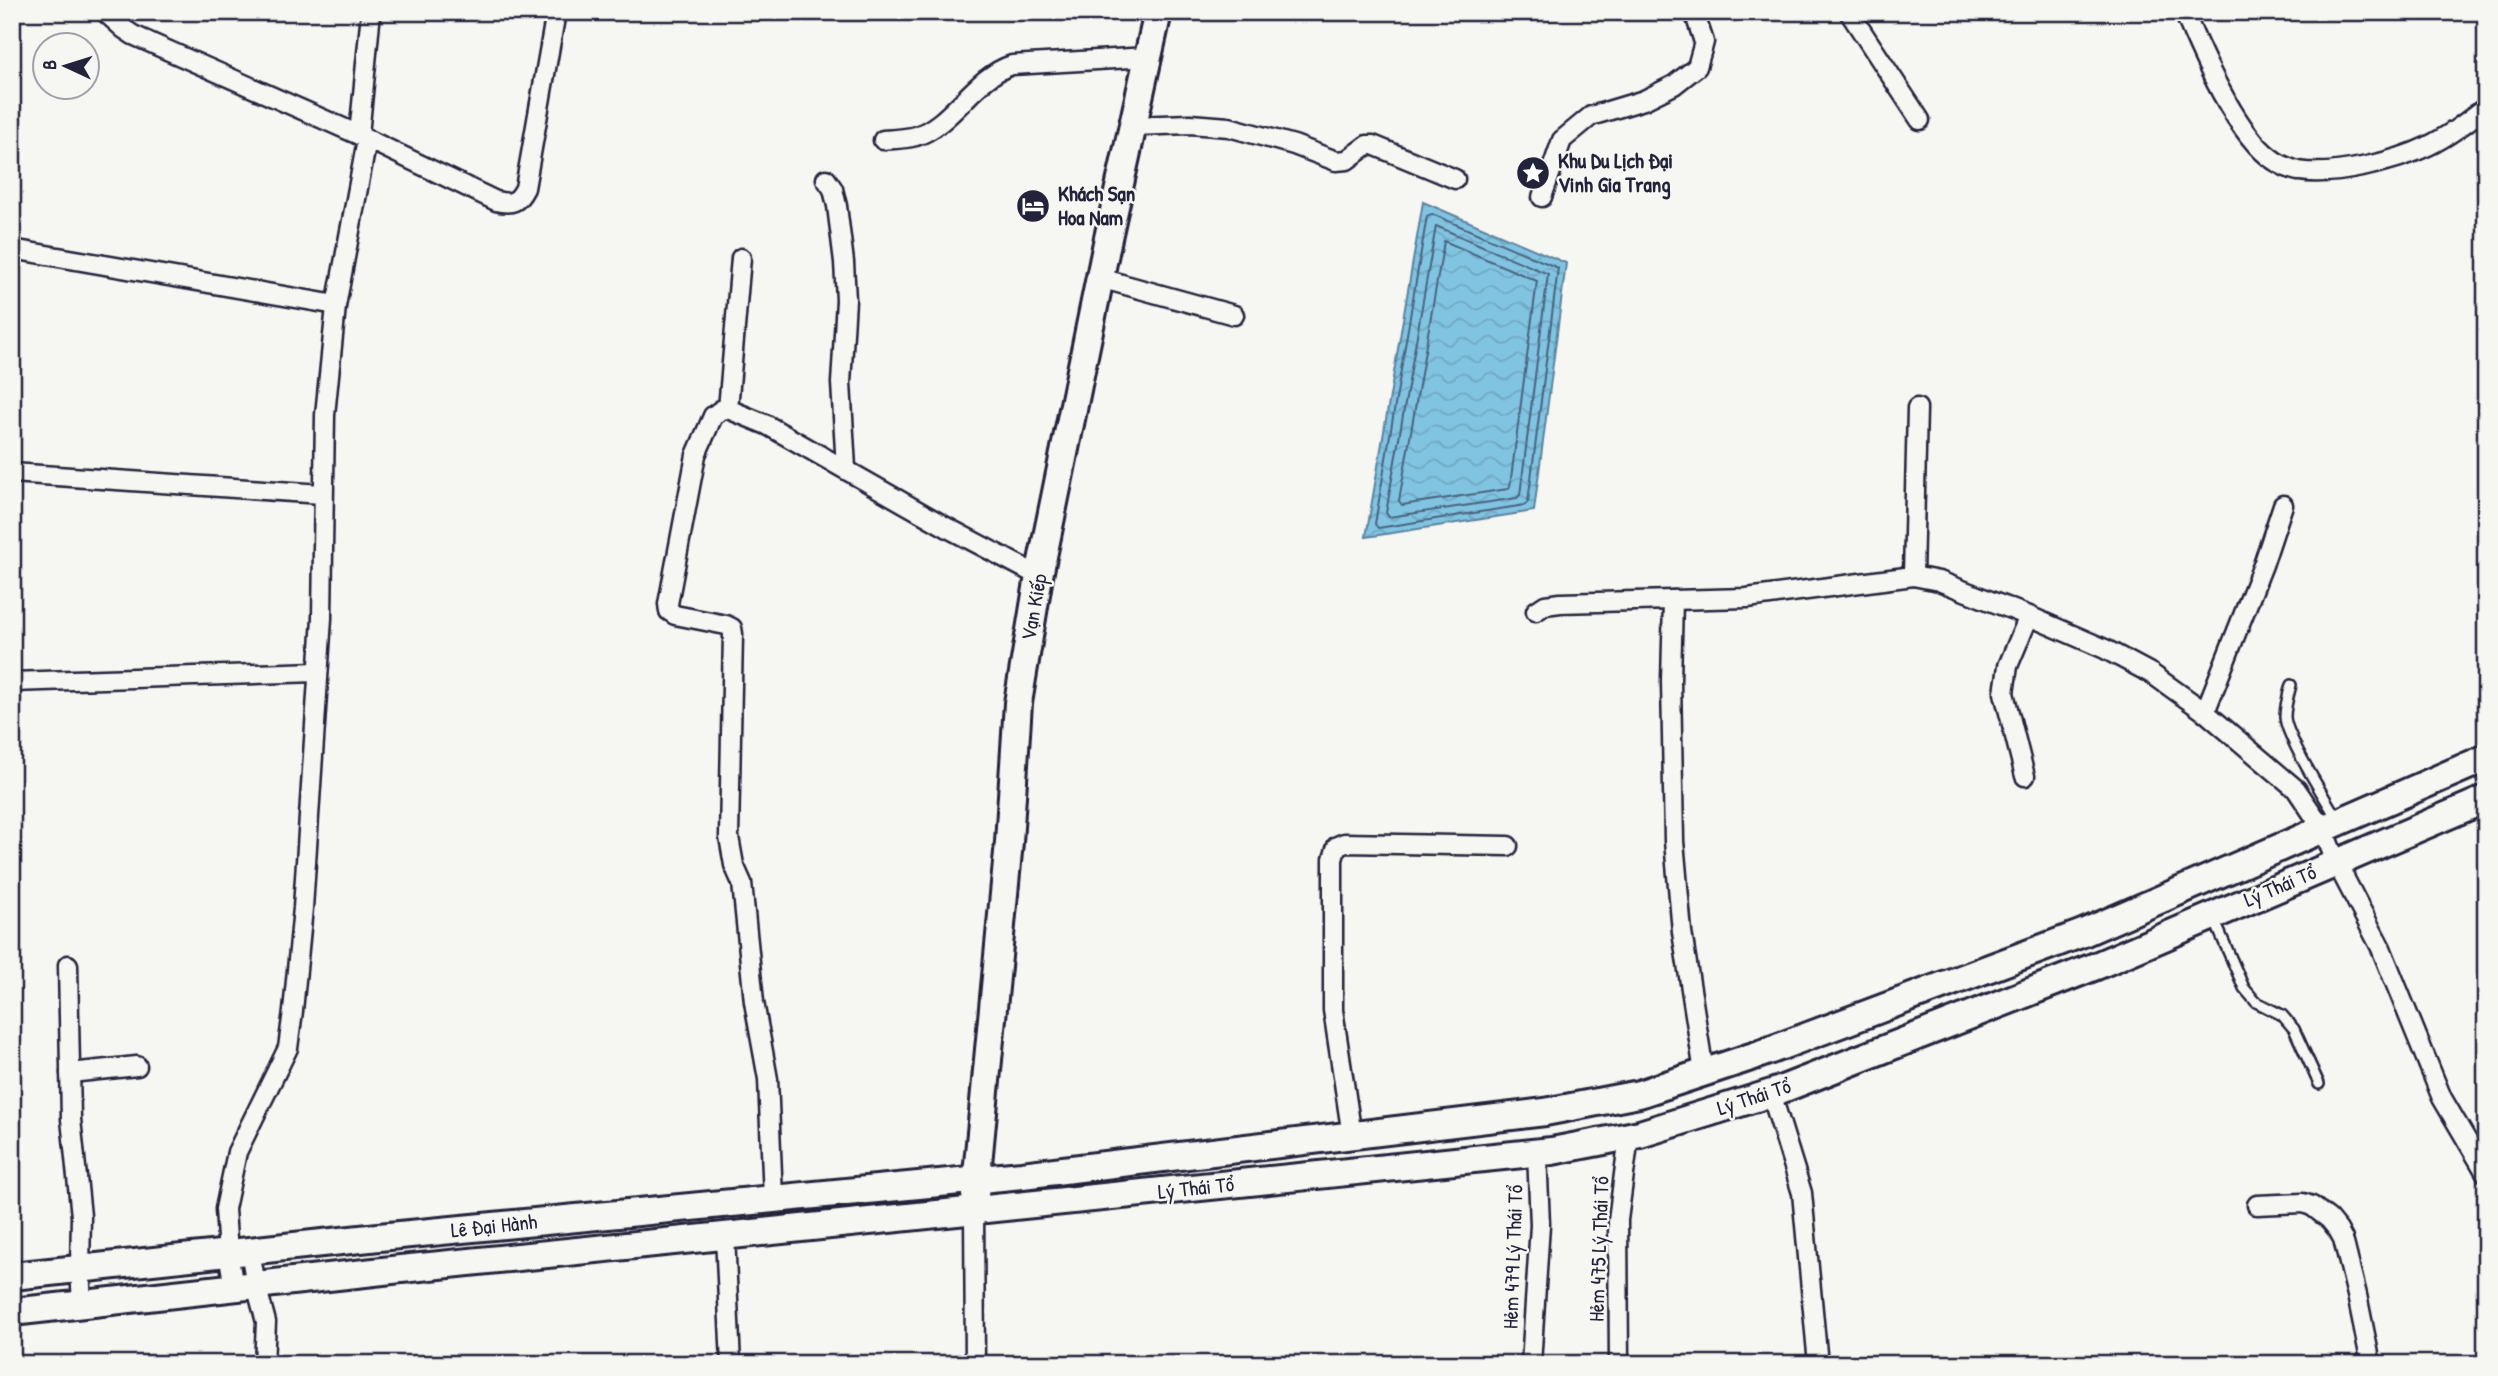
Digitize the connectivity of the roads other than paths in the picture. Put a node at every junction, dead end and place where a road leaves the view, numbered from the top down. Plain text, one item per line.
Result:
1 (106, 12) edge
2 (371, 12) edge
3 (556, 12) edge
4 (1158, 12) edge
5 (1694, 12) edge
6 (1849, 12) edge
7 (2184, 12) edge
8 (1148, 57) junction
9 (2486, 107) edge
10 (1920, 120) dead end
11 (1133, 126) junction
12 (363, 138) junction
13 (883, 140) dead end
14 (826, 178) dead end
15 (1455, 178) dead end
16 (1542, 197) dead end
17 (12, 249) edge
18 (741, 258) dead end
19 (1100, 278) junction
20 (336, 305) junction
21 (1234, 315) dead end
22 (1917, 408) dead end
23 (728, 409) junction
24 (846, 468) junction
25 (12, 473) edge
26 (322, 495) junction
27 (2283, 505) dead end
28 (1039, 576) junction
29 (1913, 576) junction
30 (1673, 600) junction
31 (1536, 611) dead end
32 (2029, 616) junction
33 (318, 672) junction
34 (12, 682) edge
35 (2291, 685) dead end
36 (2205, 712) junction
37 (2486, 758) edge
38 (2025, 776) dead end
39 (2486, 799) edge
40 (2331, 825) junction
41 (1507, 846) dead end
42 (2336, 862) junction
43 (2212, 916) junction
44 (68, 965) dead end
45 (137, 1066) dead end
46 (1704, 1072) junction
47 (70, 1073) junction
48 (2319, 1084) dead end
49 (1771, 1093) junction
50 (1352, 1136) junction
51 (1629, 1136) junction
52 (1537, 1152) junction
53 (2486, 1173) edge
54 (976, 1178) junction
55 (773, 1198) junction
56 (2257, 1205) dead end
57 (974, 1211) junction
58 (725, 1236) junction
59 (239, 1252) junction
60 (79, 1269) junction
61 (12, 1276) edge
62 (245, 1286) junction
63 (82, 1304) junction
64 (12, 1312) edge
65 (264, 1364) edge
66 (731, 1364) edge
67 (975, 1364) edge
68 (1531, 1364) edge
69 (1619, 1364) edge
70 (1818, 1364) edge
71 (2371, 1364) edge

1 - 12 street
2 - 12 street
3 - 12 street
4 - 8 main road, Vạn Kiếp
5 - 16 street
6 - 10 street
7 - 9 street
8 - 11 main road, Vạn Kiếp
8 - 13 street
11 - 15 street
11 - 19 main road, Vạn Kiếp
12 - 20 street
14 - 24 street
17 - 20 street
18 - 23 street
19 - 21 street
19 - 28 main road, Vạn Kiếp
20 - 26 street
22 - 29 street
23 - 24 street
23 - 55 street
24 - 28 street
25 - 26 street
26 - 33 street
27 - 36 street
28 - 54 main road, Vạn Kiếp
29 - 30 street
29 - 32 street
30 - 31 street
30 - 46 street
32 - 36 street
32 - 38 street
33 - 34 street
33 - 59 street
35 - 40 lane
36 - 40 street
37 - 40 main road, Lý Thái Tổ
39 - 42 main road, Lý Thái Tổ
40 - 42 street
40 - 46 main road, Lý Thái Tổ
41 - 50 street
42 - 43 main road, Lý Thái Tổ
42 - 53 street
43 - 48 lane
43 - 49 main road, Lý Thái Tổ
44 - 47 street
45 - 47 street
46 - 50 main road, Lý Thái Tổ
47 - 60 street
49 - 51 main road, Lý Thái Tổ
49 - 70 street
50 - 54 main road, Lý Thái Tổ
51 - 52 main road, Lý Thái Tổ
51 - 69 street, Hẻm 475 Lý Thái Tổ
52 - 57 main road, Lý Thái Tổ
52 - 68 street, Hẻm 479 Lý Thái Tổ
54 - 55 main road, Lê Đại Hành
54 - 57 main road, Vạn Kiếp
55 - 59 main road, Lê Đại Hành
56 - 71 street
57 - 58 main road, Lê Đại Hành
57 - 67 street
58 - 62 main road, Lê Đại Hành
58 - 66 street
59 - 60 main road, Lê Đại Hành
59 - 62 street
60 - 61 main road, Lê Đại Hành
60 - 63 street
62 - 63 main road, Lê Đại Hành
62 - 65 street
63 - 64 main road, Lê Đại Hành

